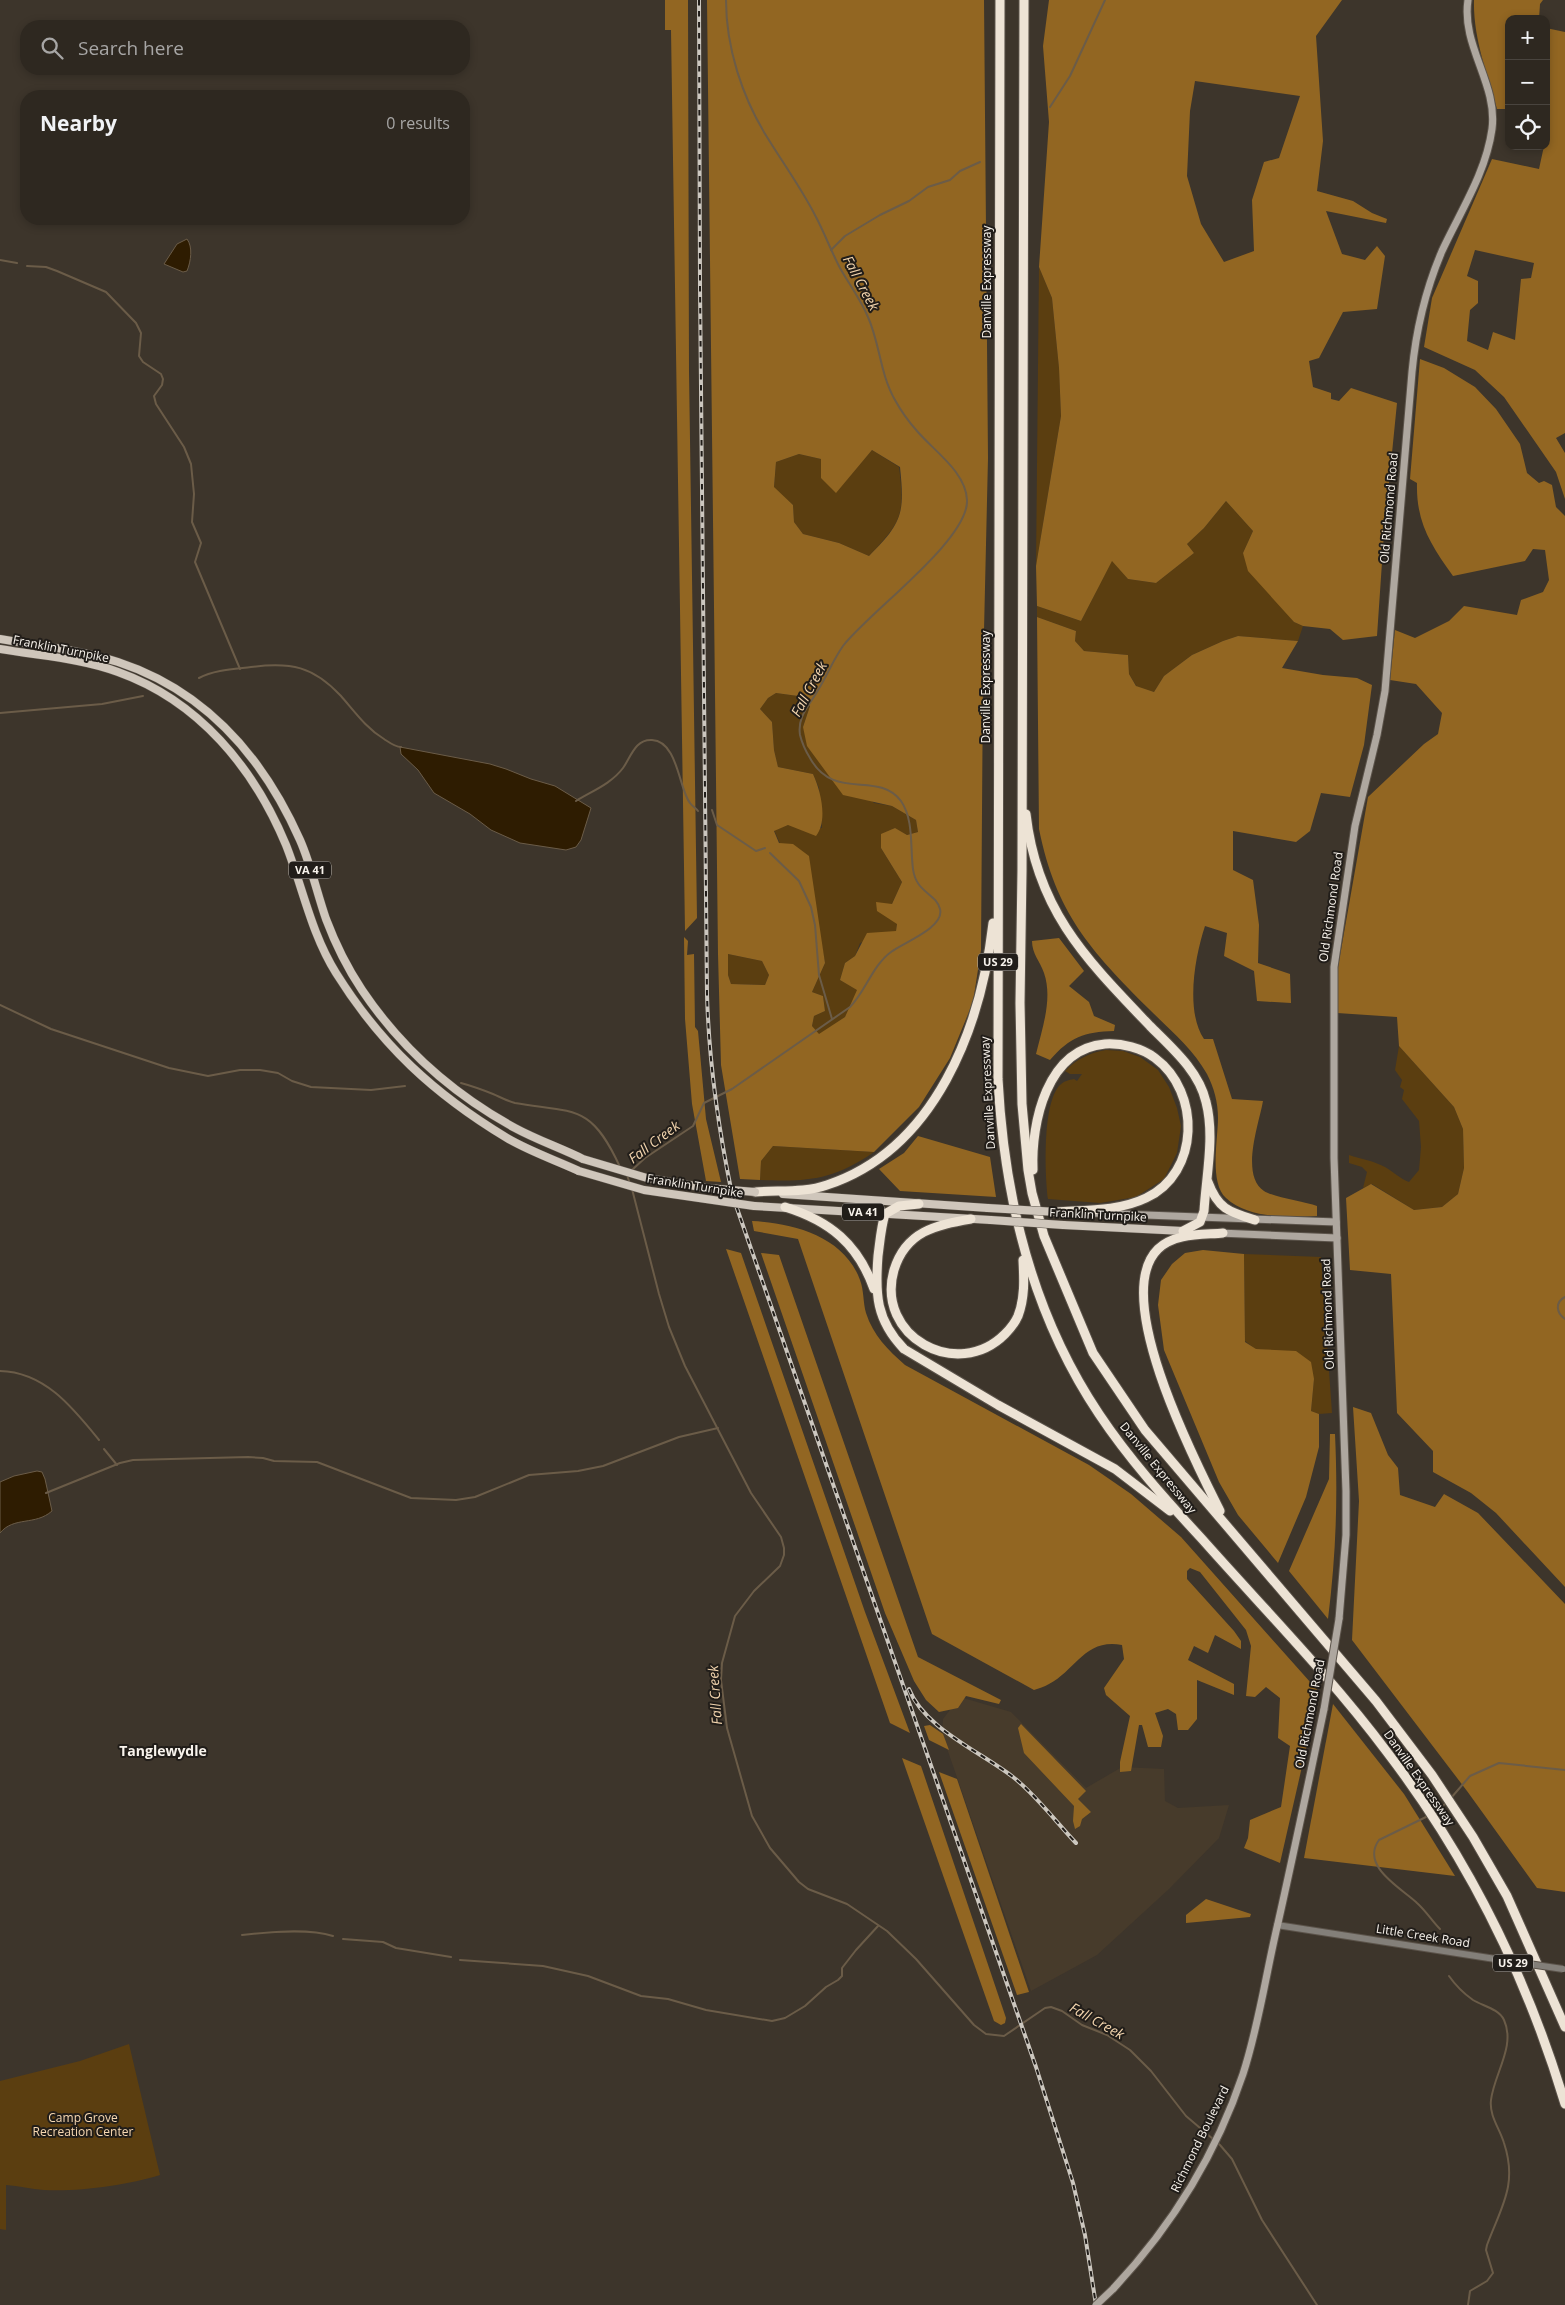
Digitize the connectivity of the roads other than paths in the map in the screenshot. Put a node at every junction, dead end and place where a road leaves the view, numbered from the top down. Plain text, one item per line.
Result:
1 (1000, 0) edge
2 (1024, 0) edge
3 (1468, 0) edge
4 (0, 639) edge
5 (0, 649) edge
6 (1022, 774) junction
7 (998, 878) junction
8 (1206, 1178) junction
9 (755, 1192) junction
10 (919, 1204) junction
11 (785, 1207) junction
12 (1037, 1212) junction
13 (1057, 1212) junction
14 (885, 1214) junction
15 (1203, 1218) junction
16 (971, 1219) junction
17 (1255, 1220) junction
18 (1336, 1222) junction
19 (1183, 1231) junction
20 (1223, 1233) junction
21 (1021, 1237) junction
22 (1337, 1238) junction
23 (877, 1296) junction
24 (1230, 1529) junction
25 (1203, 1541) junction
26 (1277, 1925) junction
27 (1564, 1969) edge
28 (1565, 2027) edge
29 (1565, 2104) edge
30 (1096, 2305) edge

1 - 7 highway, Danville Expressway / US 29
2 - 6 highway, Danville Expressway / US 29
3 - 18 main road, Old Richmond Road
4 - 9 main road, Franklin Turnpike / VA 41, bridge
5 - 11 main road, Franklin Turnpike / VA 41, bridge
6 - 8 highway
6 - 12 highway, Danville Expressway / US 29
7 - 9 highway
7 - 21 highway, Danville Expressway / US 29
8 - 15 highway
8 - 17 highway
9 - 10 main road, Franklin Turnpike / VA 41
10 - 13 main road, Franklin Turnpike / VA 41, bridge
10 - 14 highway
11 - 14 main road, Franklin Turnpike / VA 41
11 - 23 highway
12 - 13 highway
12 - 24 highway, Danville Expressway / US 29
13 - 15 main road, Franklin Turnpike / VA 41
14 - 16 main road, Franklin Turnpike / VA 41
14 - 23 highway
15 - 17 main road, Franklin Turnpike / VA 41
15 - 19 highway
16 - 19 main road, Franklin Turnpike / VA 41, bridge
16 - 21 highway
17 - 18 main road, Franklin Turnpike / VA 41
18 - 22 main road, Old Richmond Road
19 - 20 main road, Franklin Turnpike / VA 41
20 - 22 main road, Franklin Turnpike / VA 41
20 - 24 highway
21 - 25 highway, Danville Expressway / US 29
22 - 26 main road, Old Richmond Road, bridge
23 - 25 highway
24 - 28 highway, Danville Expressway / US 29
25 - 29 highway, Danville Expressway / US 29
26 - 27 street, Little Creek Road, bridge
26 - 30 main road, Richmond Boulevard, bridge

